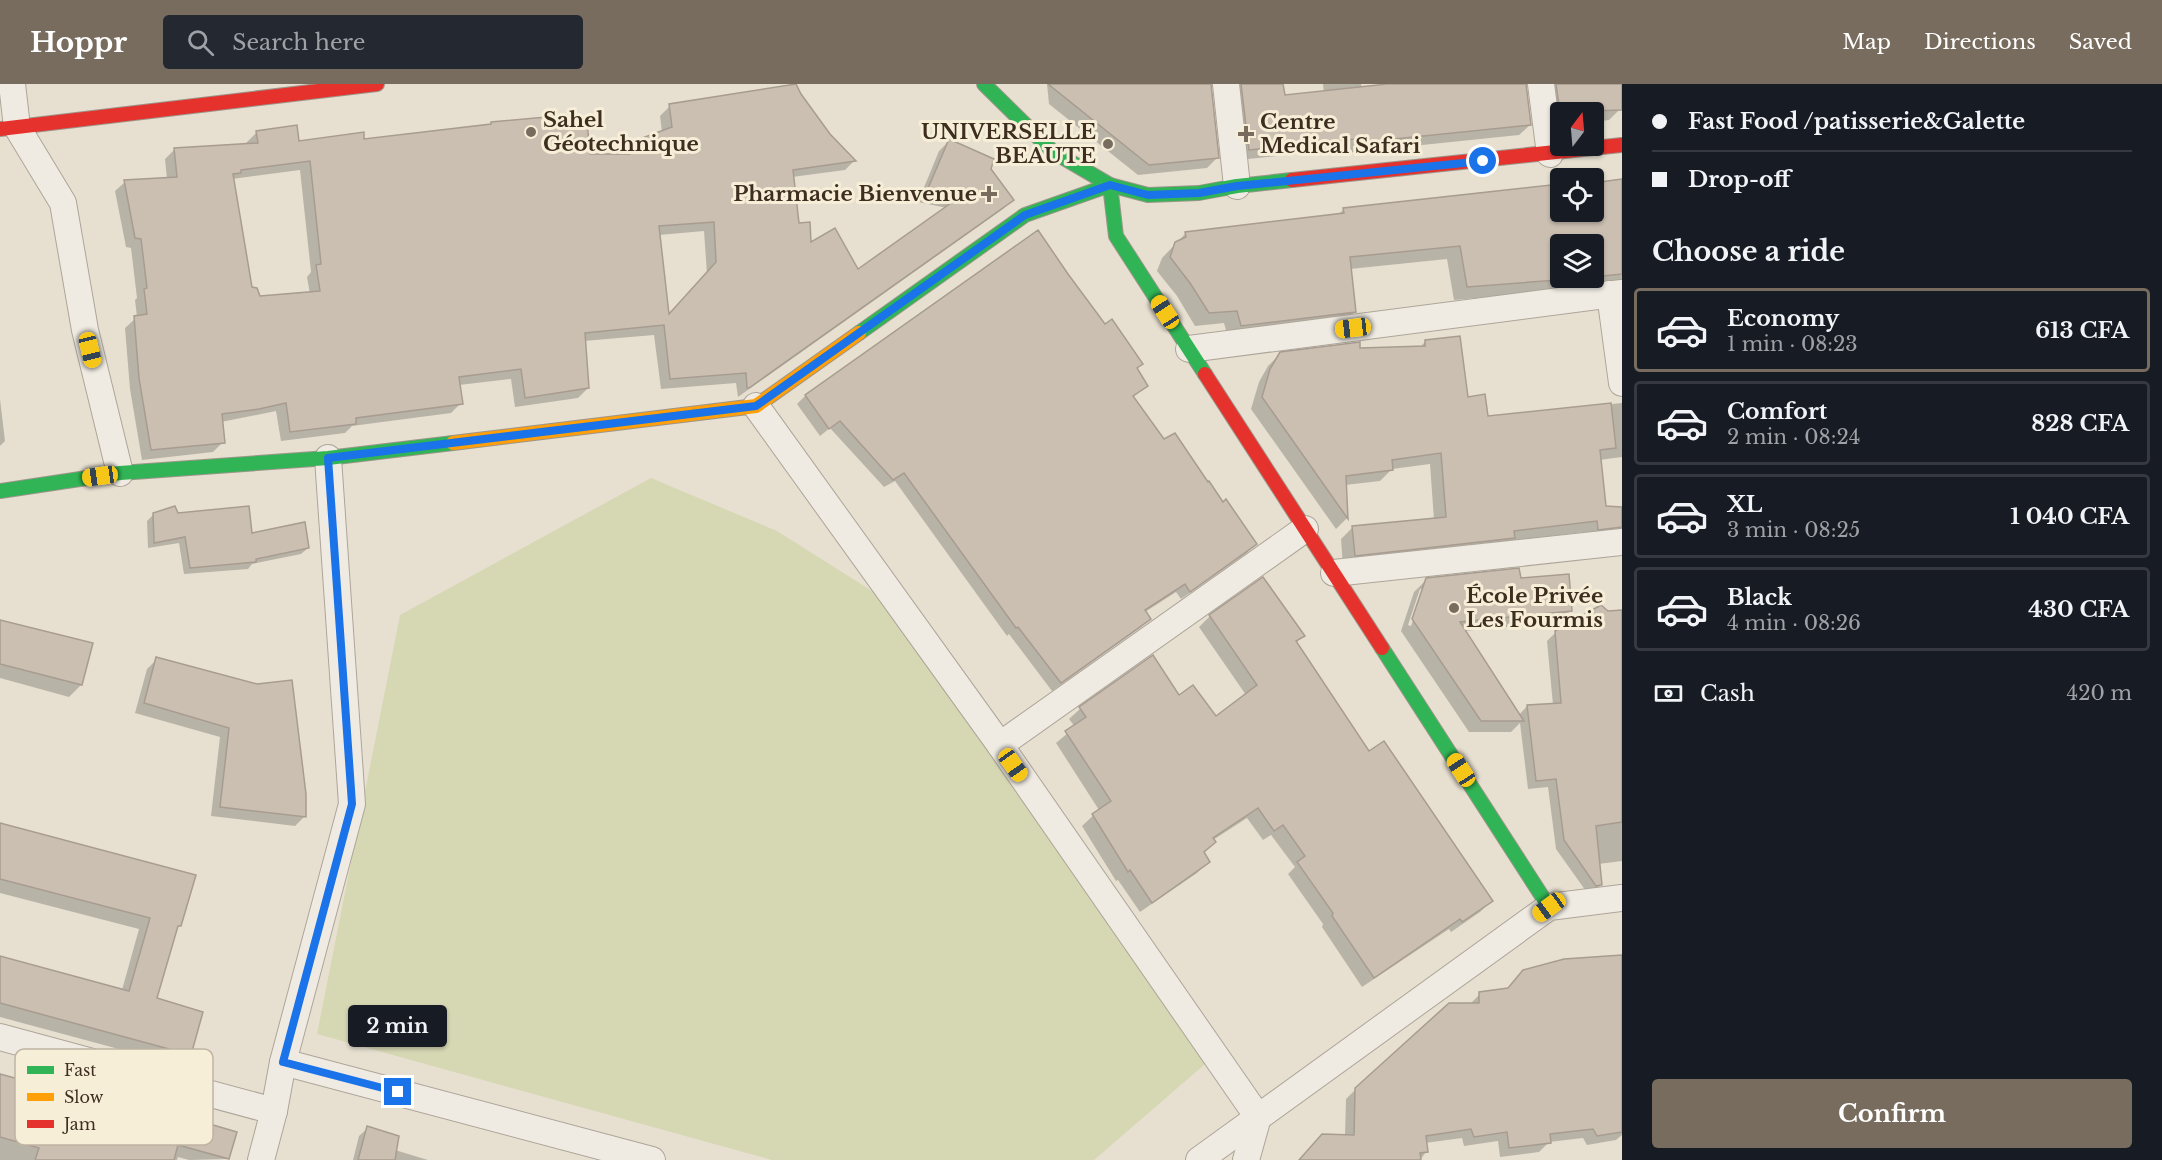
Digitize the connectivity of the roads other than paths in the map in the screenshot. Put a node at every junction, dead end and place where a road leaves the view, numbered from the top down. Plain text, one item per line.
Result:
1 (12, 84) edge
2 (377, 84) edge
3 (984, 84) edge
4 (1226, 84) edge
5 (1541, 84) edge
6 (9, 128) edge
7 (1622, 145) edge
8 (1604, 147) edge
9 (1550, 154) joint
10 (1110, 185) junction
11 (1237, 186) junction
12 (1616, 294) edge
13 (1189, 349) junction
14 (1622, 383) edge
15 (756, 406) junction
16 (328, 458) junction
17 (120, 473) junction
18 (0, 491) edge
19 (1305, 529) junction
20 (1622, 542) edge
21 (1334, 573) junction
22 (1000, 745) junction
23 (1622, 898) edge
24 (1549, 907) junction
25 (0, 1036) edge
26 (47, 1049) edge
27 (283, 1062) junction
28 (213, 1094) edge
29 (274, 1111) junction
30 (1258, 1117) junction
31 (261, 1160) edge
32 (652, 1160) edge
33 (1199, 1160) edge
34 (1246, 1160) edge

1 - 6 street
2 - 6 street
3 - 10 street
4 - 11 street
5 - 9 street
6 - 17 street
7 - 8 street
9 - 11 street
10 - 11 street
10 - 13 street
10 - 15 street
12 - 13 street
12 - 14 street
13 - 19 street
15 - 16 street
15 - 22 street
16 - 17 street
16 - 27 street
17 - 18 street
19 - 21 street
19 - 22 street
20 - 21 street
21 - 24 street
22 - 30 street
23 - 24 street
24 - 30 street
25 - 26 street
27 - 29 street
27 - 32 street
28 - 29 street
29 - 31 street
30 - 33 street
30 - 34 street

